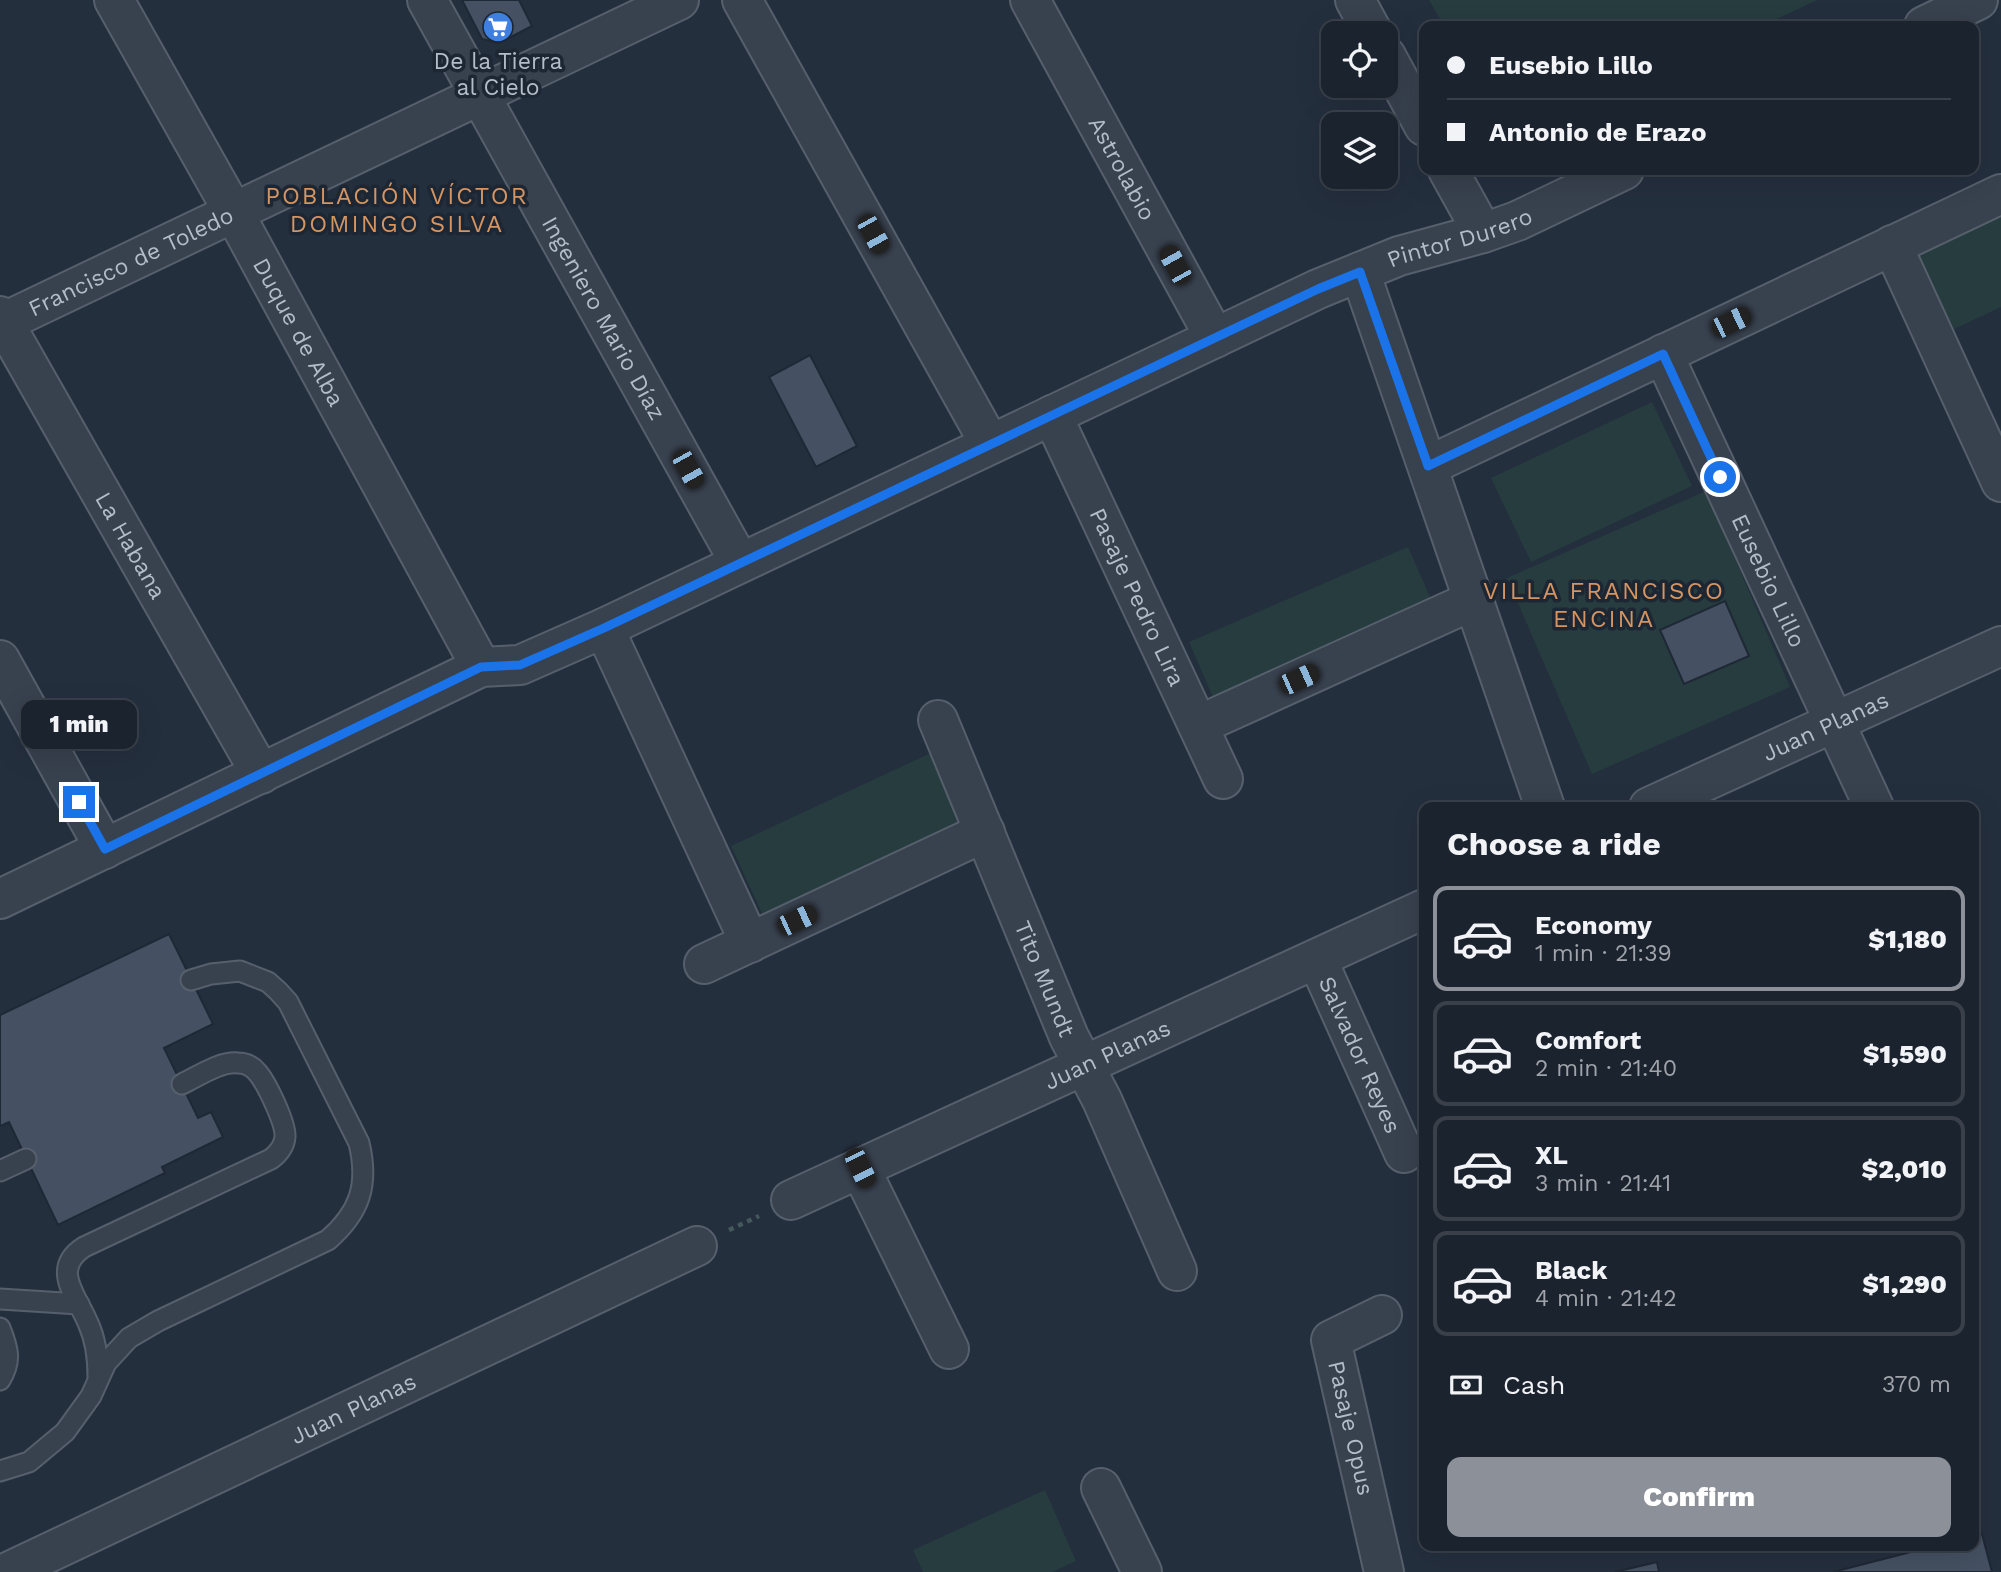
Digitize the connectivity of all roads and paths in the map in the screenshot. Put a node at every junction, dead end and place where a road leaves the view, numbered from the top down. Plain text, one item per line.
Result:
1 (114, 0) edge
2 (427, 0) edge
3 (679, 0) edge
4 (742, 0) edge
5 (1030, 0) edge
6 (1355, 0) edge
7 (1978, 0) edge
8 (1366, 21) edge
9 (1934, 21) edge
10 (1398, 78) edge
11 (480, 95) junction
12 (1419, 117) edge
13 (1451, 175) edge
14 (1614, 175) edge
15 (2001, 194) edge
16 (234, 213) junction
17 (1483, 233) junction
18 (1892, 245) junction
19 (1360, 272) junction
20 (1, 321) edge
21 (1215, 338) junction
22 (1663, 354) junction
23 (1052, 415) junction
24 (990, 444) junction
25 (1428, 466) junction
26 (2001, 482) edge
27 (740, 563) junction
28 (1474, 600) junction
29 (604, 628) junction
30 (2001, 646) edge
31 (0, 660) edge
32 (481, 667) junction
33 (938, 720) dead end
34 (1834, 722) junction
35 (1199, 725) junction
36 (261, 774) junction
37 (1223, 779) dead end
38 (1543, 802) edge
39 (1661, 802) edge
40 (1872, 802) edge
41 (985, 832) junction
42 (105, 849) junction
43 (0, 899) edge
44 (1419, 911) edge
45 (750, 943) junction
46 (1317, 959) junction
47 (704, 964) dead end
48 (191, 980) dead end
49 (1084, 1065) junction
50 (182, 1084) dead end
51 (1404, 1153) dead end
52 (26, 1159) dead end
53 (860, 1168) junction
54 (0, 1171) edge
55 (792, 1200) joint
56 (697, 1246) joint
57 (1177, 1271) dead end
58 (0, 1299) edge
59 (79, 1304) junction
60 (1382, 1315) dead end
61 (0, 1328) edge
62 (949, 1349) dead end
63 (98, 1378) junction
64 (0, 1380) edge
65 (0, 1471) edge
66 (1101, 1488) dead end
67 (8, 1572) edge
68 (1142, 1572) edge
69 (1384, 1572) edge

1 - 16 street, Duque de Alba
2 - 11 street, Ingeniero Mario Díaz
3 - 11 street, Francisco de Toledo
4 - 24 street
5 - 21 street, Astrolabio
6 - 8 street
7 - 9 street
10 - 12 street
11 - 16 street, Francisco de Toledo
11 - 27 street, Ingeniero Mario Díaz
13 - 17 street
14 - 17 street, Pintor Durero
15 - 18 street
16 - 20 street, Francisco de Toledo
16 - 32 street, Duque de Alba
17 - 19 street, Pintor Durero
18 - 22 street
18 - 26 street
19 - 21 street, Pintor Durero
19 - 25 street
20 - 36 street, La Habana
21 - 23 street, Pintor Durero
22 - 25 street
22 - 34 street, Eusebio Lillo
23 - 24 street, Pintor Durero
23 - 35 street, Pasaje Pedro Lira
24 - 27 street, Pintor Durero
25 - 28 street
27 - 29 street, Pintor Durero
28 - 35 street
28 - 38 street
29 - 32 street, Pintor Durero
29 - 45 street
30 - 34 street, Juan Planas
31 - 42 street
32 - 36 street, Pintor Durero
33 - 41 street, Tito Mundt
34 - 39 street, Juan Planas
34 - 40 street, Eusebio Lillo
35 - 37 street, Pasaje Pedro Lira
36 - 42 street, Pintor Durero
41 - 45 street
41 - 49 street, Tito Mundt
42 - 43 street, Pintor Durero
44 - 46 street, Juan Planas
45 - 47 street
46 - 49 street, Juan Planas
46 - 51 street, Salvador Reyes
48 - 63 lane
49 - 53 street, Juan Planas
49 - 57 street, Tito Mundt
50 - 59 lane
52 - 54 lane
53 - 55 street, Juan Planas
53 - 62 street
55 - 56 path
56 - 67 street, Juan Planas
58 - 59 lane
59 - 63 lane
60 - 69 street, Pasaje Opus
61 - 64 lane
63 - 65 lane
66 - 68 street

